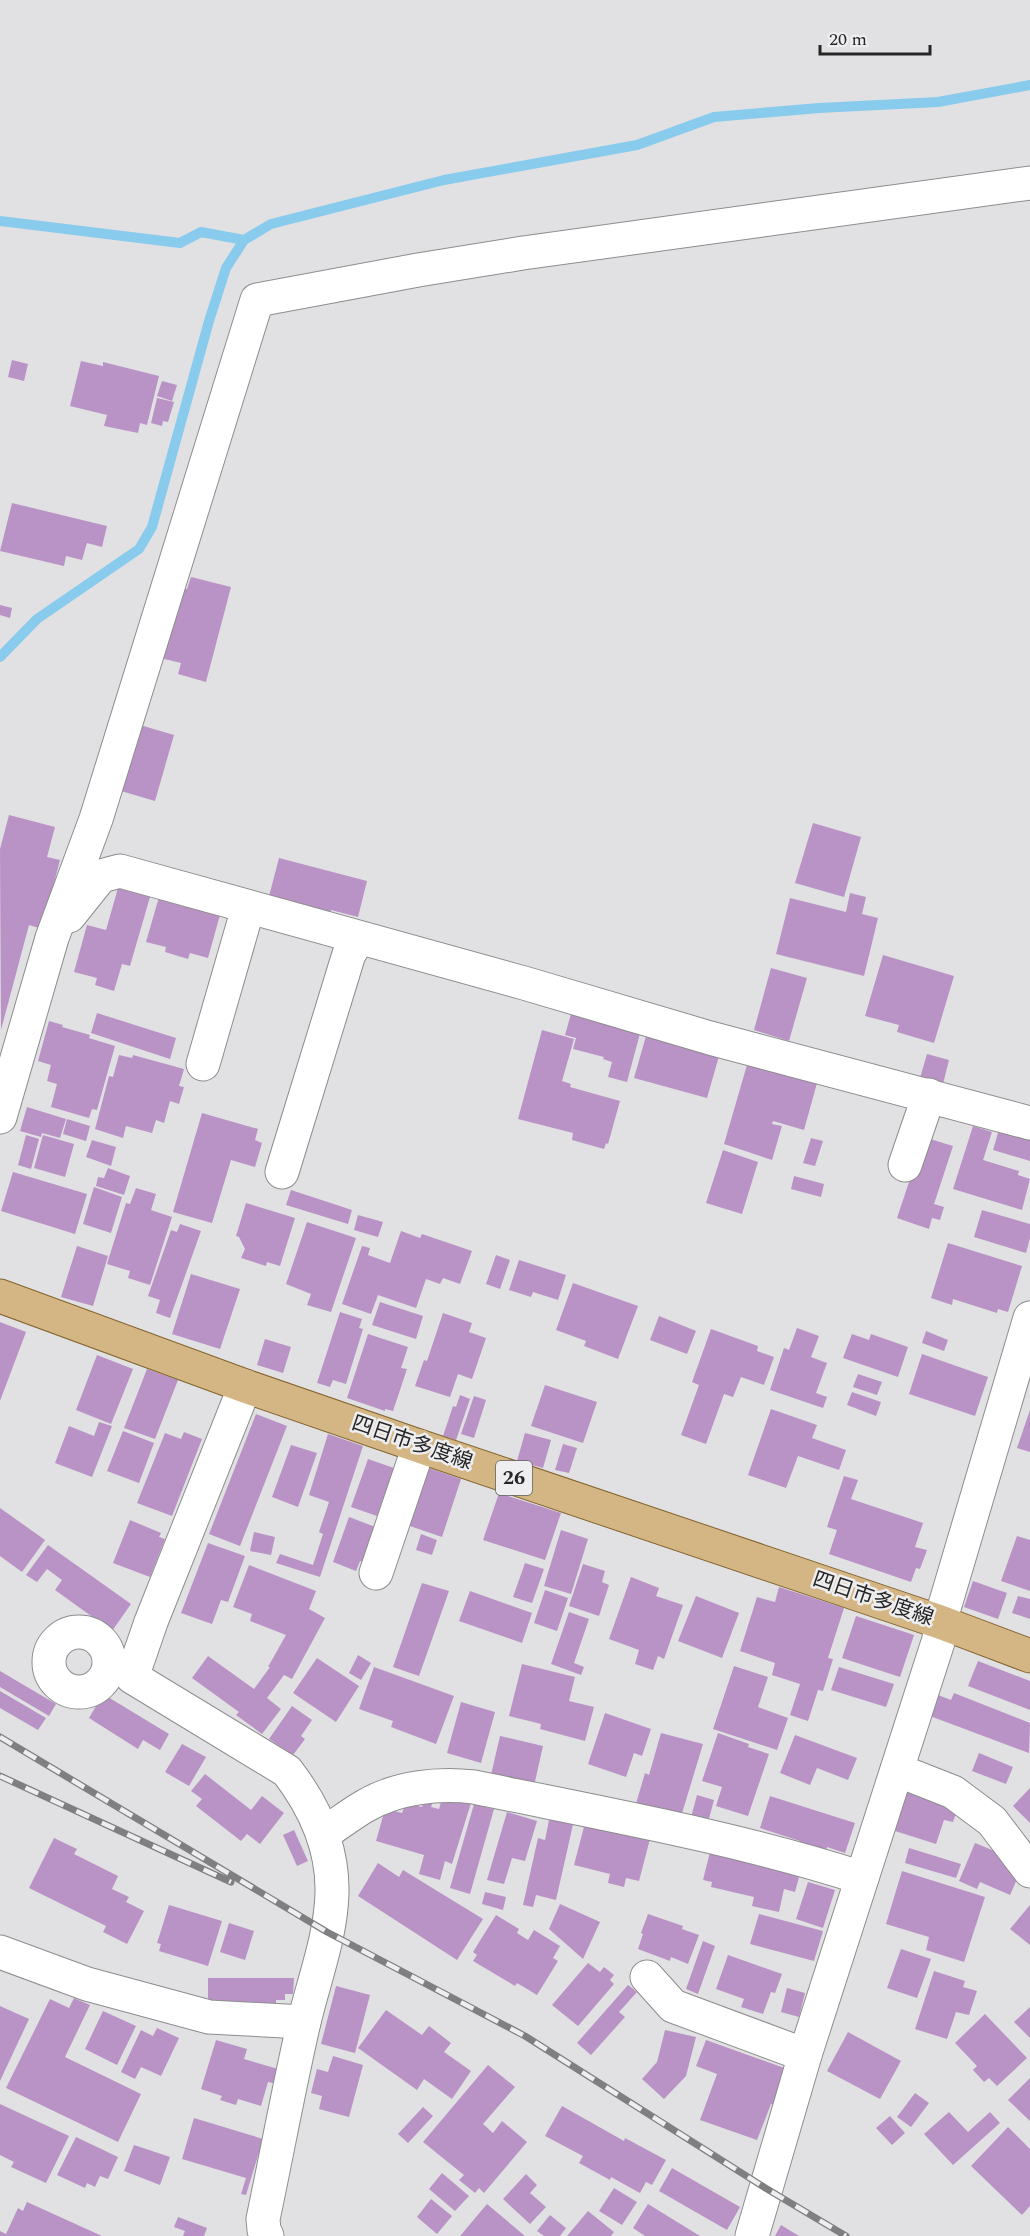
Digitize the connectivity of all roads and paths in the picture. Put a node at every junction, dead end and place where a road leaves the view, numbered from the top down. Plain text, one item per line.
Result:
1 (1030, 183) edge
2 (248, 908) junction
3 (52, 938) junction
4 (359, 938) junction
5 (203, 1064) dead end
6 (929, 1095) junction
7 (0, 1117) edge
8 (1030, 1123) edge
9 (905, 1165) dead end
10 (282, 1172) dead end
11 (0, 1296) edge
12 (1030, 1318) edge
13 (245, 1386) junction
14 (419, 1446) junction
15 (376, 1573) dead end
16 (940, 1622) junction
17 (102, 1641) junction
18 (1030, 1656) edge
19 (136, 1664) junction
20 (99, 1684) junction
21 (897, 1770) junction
22 (322, 1834) junction
23 (1030, 1870) edge
24 (862, 1878) junction
25 (0, 1952) edge
26 (647, 1977) dead end
27 (304, 2022) junction
28 (805, 2055) junction
29 (267, 2236) edge
30 (752, 2236) edge

1 - 3 street
2 - 3 street
2 - 4 street
2 - 5 street
3 - 7 street
4 - 6 street
4 - 10 street
6 - 8 street
6 - 9 street
11 - 13 main road, 四日市多度線 / 26
12 - 16 street
13 - 14 main road, 四日市多度線 / 26
13 - 19 street
14 - 15 street
14 - 16 main road, 四日市多度線 / 26
16 - 18 main road, 四日市多度線 / 26
16 - 21 street
17 - 19 street
17 - 20 street
17 - 20 street
19 - 20 street
19 - 22 street
21 - 23 street
21 - 24 street
22 - 24 street
22 - 27 street
24 - 28 street
25 - 27 street
26 - 28 street
27 - 29 street
28 - 30 street

